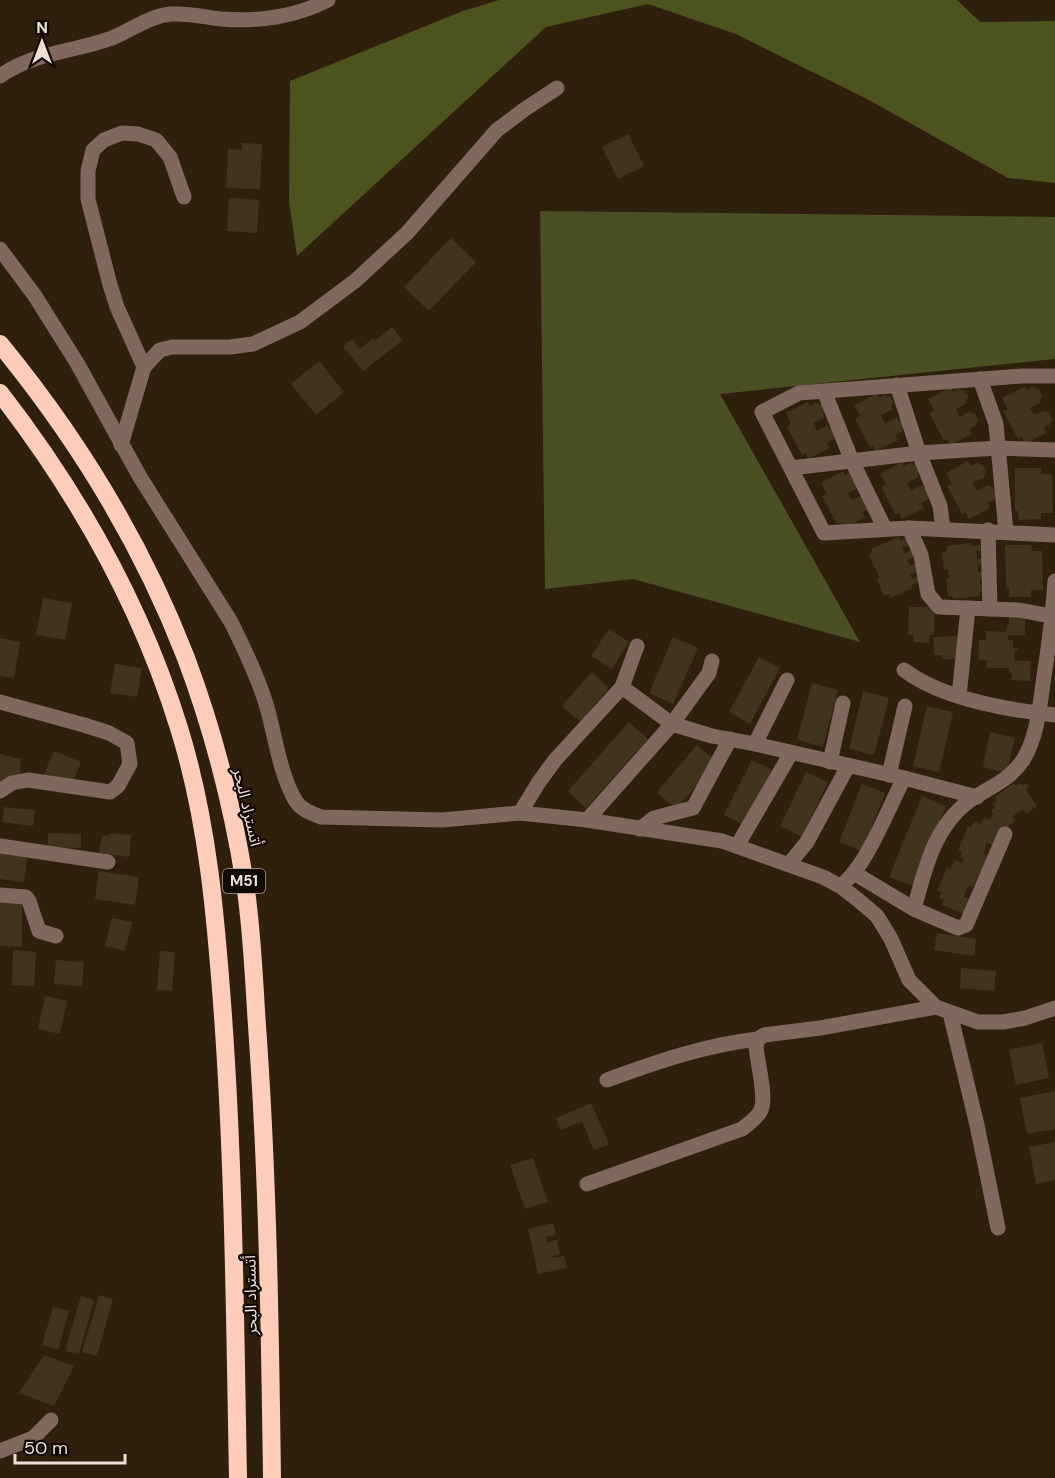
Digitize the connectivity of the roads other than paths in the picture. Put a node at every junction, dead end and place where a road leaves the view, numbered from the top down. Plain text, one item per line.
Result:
1 (328, 0) edge
2 (0, 76) edge
3 (557, 88) dead end
4 (184, 197) dead end
5 (0, 249) edge
6 (0, 344) edge
7 (144, 367) junction
8 (1055, 376) edge
9 (980, 379) junction
10 (897, 385) junction
11 (824, 391) junction
12 (0, 393) edge
13 (121, 445) junction
14 (998, 448) junction
15 (1055, 450) edge
16 (919, 453) junction
17 (852, 460) junction
18 (791, 468) junction
19 (909, 528) junction
20 (885, 529) junction
21 (943, 529) junction
22 (988, 530) junction
23 (1006, 532) junction
24 (1055, 535) edge
25 (1055, 581) edge
26 (968, 608) junction
27 (990, 609) junction
28 (1054, 616) edge
29 (637, 646) dead end
30 (712, 661) dead end
31 (904, 670) dead end
32 (787, 680) dead end
33 (622, 687) junction
34 (958, 696) junction
35 (0, 702) edge
36 (843, 703) dead end
37 (905, 706) dead end
38 (1039, 713) junction
39 (1055, 715) edge
40 (672, 724) junction
41 (730, 739) junction
42 (755, 744) junction
43 (791, 753) junction
44 (830, 762) junction
45 (848, 766) junction
46 (897, 777) junction
47 (0, 791) edge
48 (977, 797) junction
49 (520, 813) junction
50 (587, 820) junction
51 (640, 829) junction
52 (1005, 834) dead end
53 (0, 846) edge
54 (737, 846) junction
55 (108, 862) dead end
56 (789, 864) junction
57 (854, 873) junction
58 (840, 886) junction
59 (0, 895) edge
60 (914, 909) junction
61 (56, 936) dead end
62 (1055, 1008) edge
63 (943, 1010) junction
64 (758, 1039) junction
65 (607, 1080) dead end
66 (586, 1184) dead end
67 (998, 1228) dead end
68 (51, 1420) dead end
69 (0, 1451) edge
70 (238, 1478) edge
71 (272, 1478) edge

1 - 2 street
3 - 7 street
4 - 7 street
5 - 13 street
6 - 71 highway, أتستراد البحر / M51
7 - 13 street
8 - 9 street
9 - 10 street
9 - 14 street
10 - 11 street
10 - 16 street
11 - 17 street
11 - 18 street
12 - 70 highway, أتستراد البحر / M51
13 - 49 street
14 - 15 street
14 - 16 street
14 - 23 street
16 - 17 street
16 - 21 street
17 - 18 street
17 - 20 street
18 - 20 street
19 - 20 street
19 - 21 street
19 - 26 street
21 - 22 street
22 - 23 street
22 - 27 street
23 - 24 street
25 - 28 street
26 - 27 street
26 - 34 street
27 - 28 street
28 - 38 street
29 - 33 street
30 - 40 street
31 - 34 street
32 - 42 street
33 - 40 street
33 - 49 street
34 - 38 street
35 - 47 street
36 - 44 street
37 - 46 street
38 - 39 street
38 - 48 street
40 - 41 street
40 - 50 street
41 - 42 street
41 - 51 street
42 - 43 street
43 - 44 street
43 - 54 street
44 - 45 street
45 - 46 street
45 - 56 street
46 - 48 street
46 - 57 street
48 - 60 street
49 - 50 street
50 - 51 street
51 - 54 street
52 - 60 street
53 - 55 street
54 - 56 street
56 - 58 street
57 - 58 street
57 - 60 street
58 - 63 street
59 - 61 street
62 - 63 street
63 - 64 street
63 - 67 street
64 - 65 street
64 - 66 street
68 - 69 street

